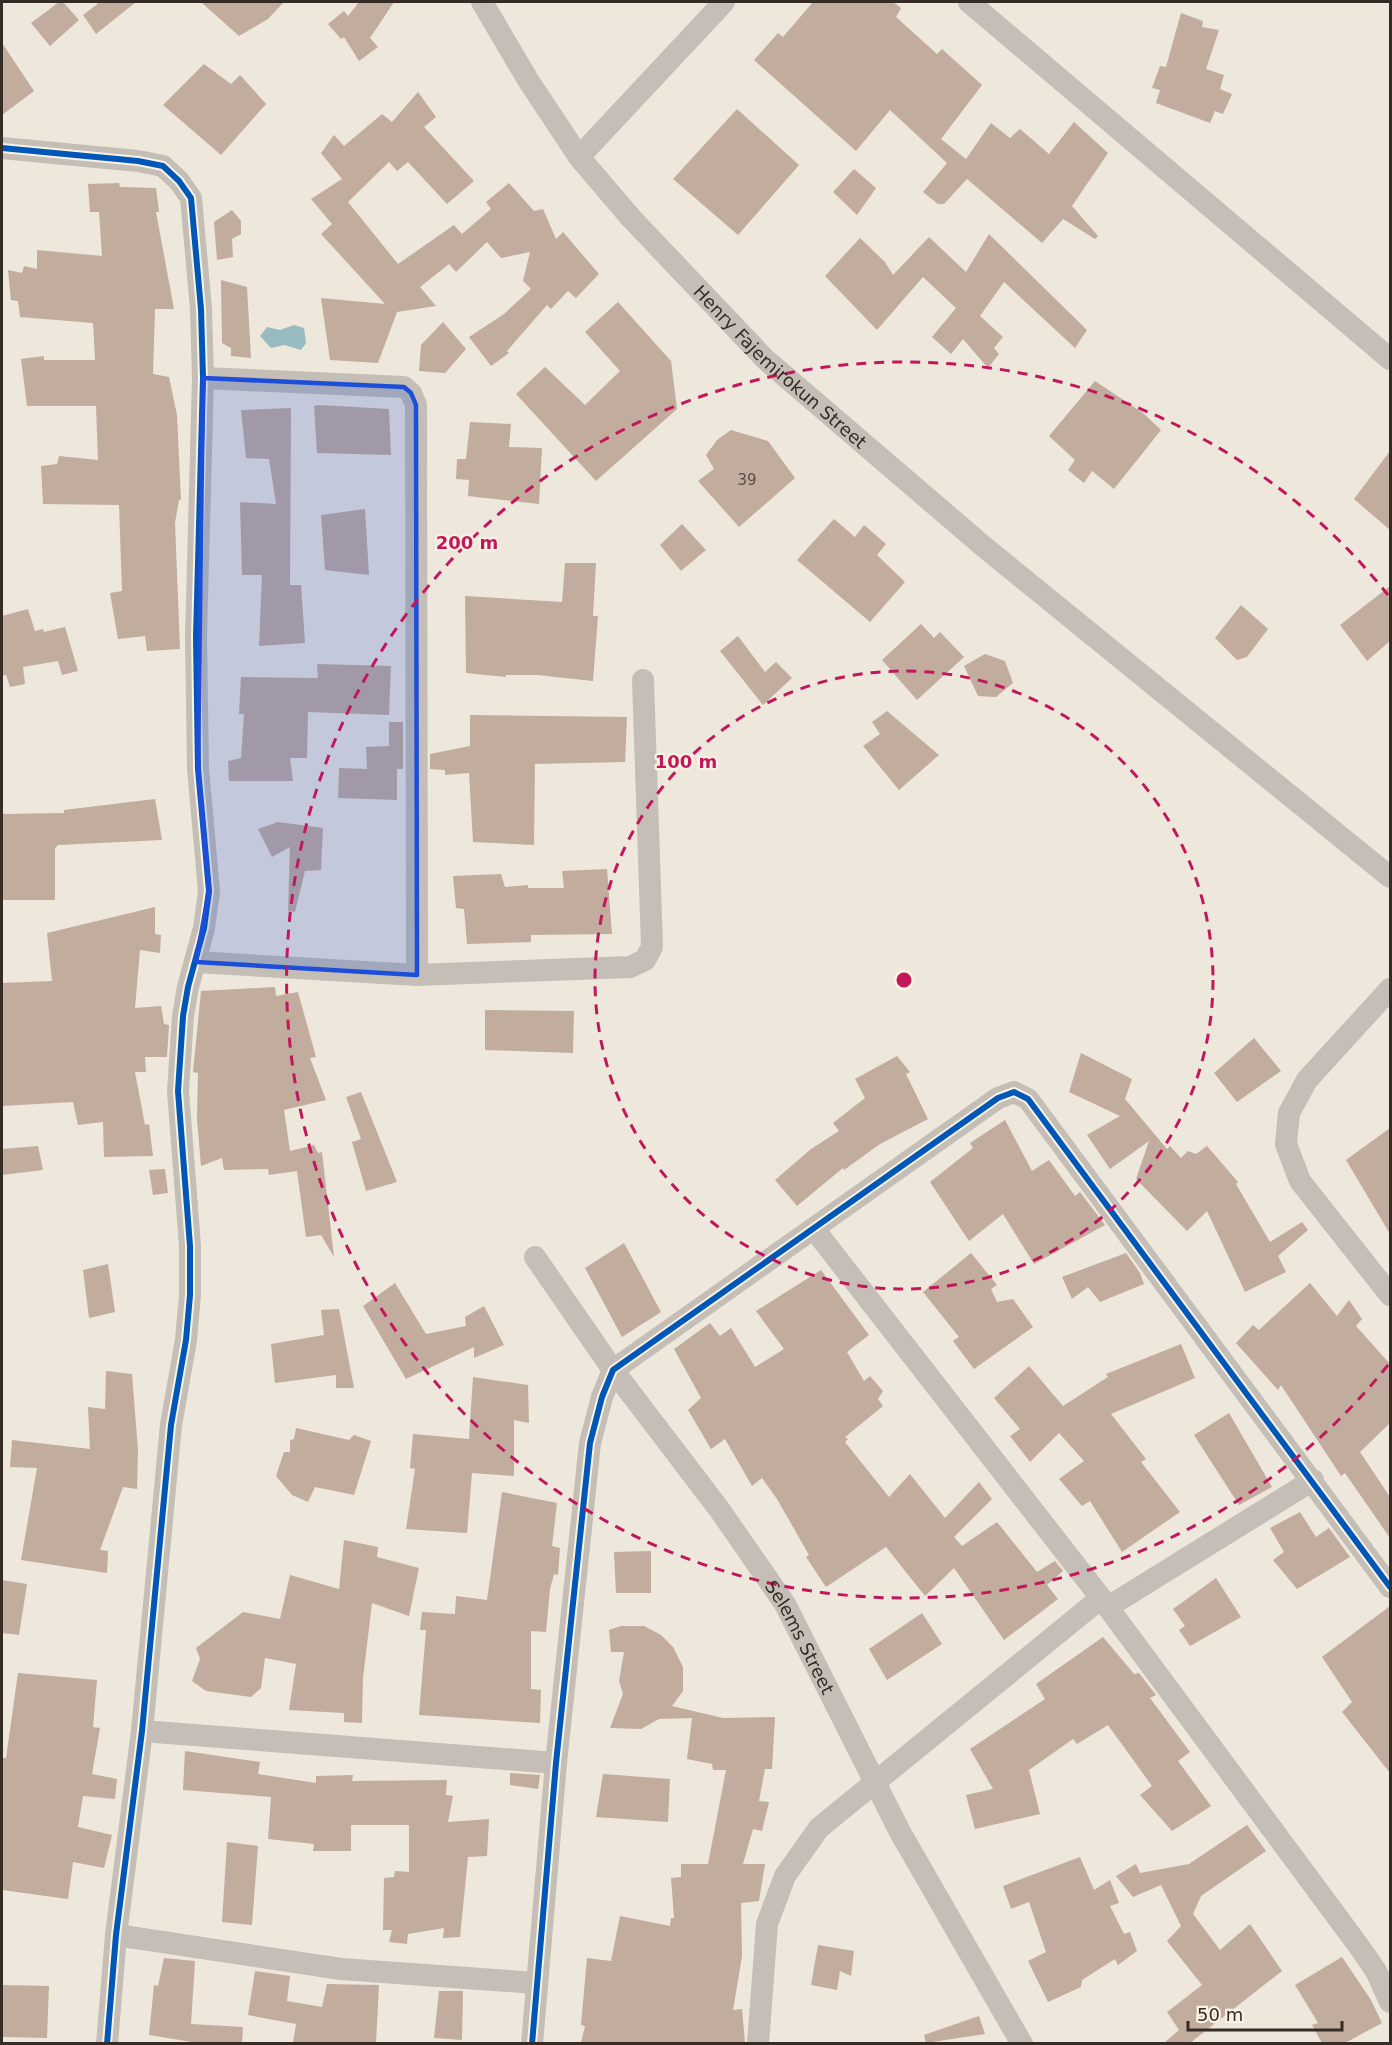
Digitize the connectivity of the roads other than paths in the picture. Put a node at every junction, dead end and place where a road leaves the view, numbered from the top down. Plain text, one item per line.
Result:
1 (482, 2) edge
2 (724, 2) edge
3 (980, 5) edge
4 (2, 148) edge
5 (579, 157) junction
6 (1390, 359) edge
7 (203, 378) junction
8 (643, 680) dead end
9 (1390, 877) edge
10 (196, 962) junction
11 (417, 975) junction
12 (1390, 989) edge
13 (814, 1229) junction
14 (535, 1257) dead end
15 (1390, 1294) edge
16 (614, 1370) junction
17 (1313, 1480) junction
18 (1390, 1587) edge
19 (1104, 1603) junction
20 (142, 1731) junction
21 (556, 1763) junction
22 (873, 1781) junction
23 (116, 1935) junction
24 (536, 1983) junction
25 (1390, 2002) edge
26 (107, 2043) edge
27 (532, 2043) edge
28 (758, 2043) edge
29 (1022, 2043) edge

1 - 5 street, Henry Fajemirokun Street
2 - 5 street
3 - 6 street
4 - 7 street
5 - 9 street, Henry Fajemirokun Street
7 - 10 street
7 - 11 street
8 - 11 street
10 - 11 street
10 - 20 street
12 - 15 street
13 - 16 street
13 - 17 street
13 - 19 street
14 - 16 street, Selems Street
16 - 21 street
16 - 22 street, Selems Street
17 - 18 street
17 - 19 street
19 - 22 street
19 - 25 street
20 - 21 street
20 - 23 street
21 - 24 street
22 - 28 street
22 - 29 street, Selems Street
23 - 24 street
23 - 26 street
24 - 27 street

